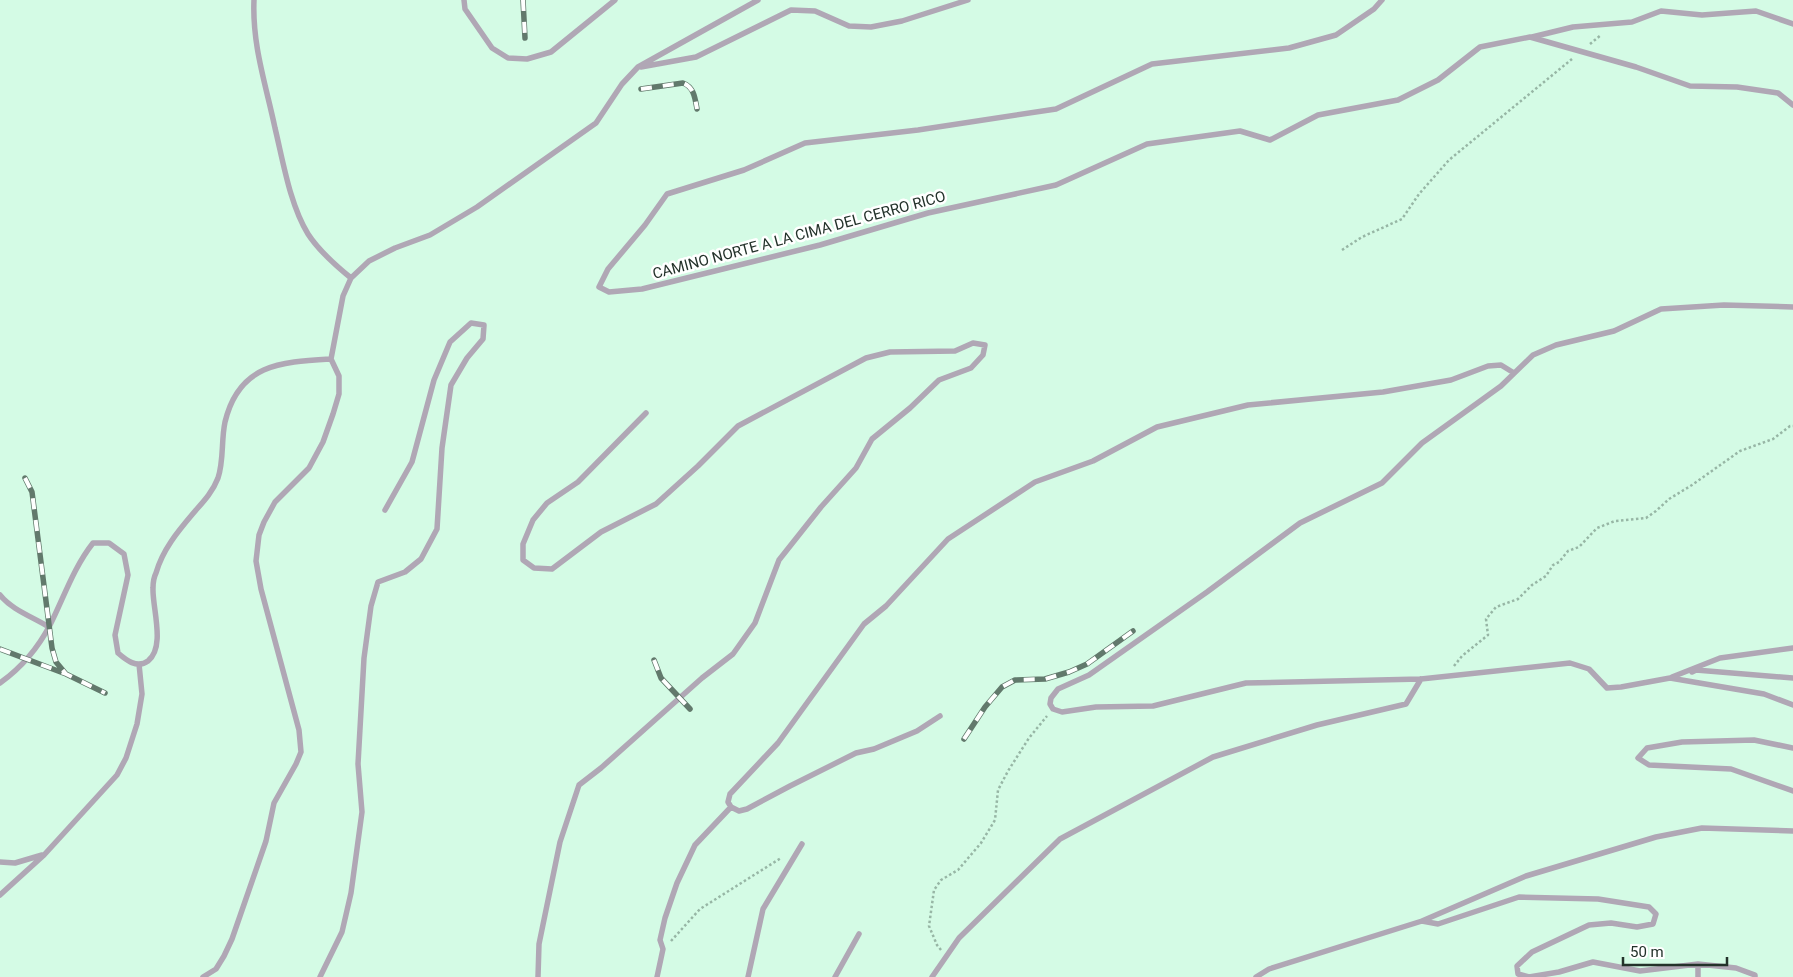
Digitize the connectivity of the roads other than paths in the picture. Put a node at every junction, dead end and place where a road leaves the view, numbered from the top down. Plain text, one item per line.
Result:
1 (254, 0) edge
2 (464, 0) edge
3 (615, 0) edge
4 (758, 0) edge
5 (968, 0) edge
6 (1382, 0) edge
7 (1793, 24) edge
8 (1530, 37) junction
9 (638, 67) junction
10 (1793, 105) edge
11 (351, 278) junction
12 (1793, 307) edge
13 (331, 359) junction
14 (1514, 373) junction
15 (646, 413) dead end
16 (385, 510) dead end
17 (0, 595) edge
18 (49, 627) junction
19 (1793, 648) edge
20 (139, 664) junction
21 (1670, 678) junction
22 (1793, 678) edge
23 (1421, 679) junction
24 (0, 683) edge
25 (1793, 705) edge
26 (940, 716) dead end
27 (1793, 748) edge
28 (1793, 791) edge
29 (731, 807) junction
30 (1793, 831) edge
31 (802, 844) dead end
32 (44, 855) junction
33 (0, 862) edge
34 (0, 895) edge
35 (1422, 921) junction
36 (859, 934) dead end
37 (1698, 964) junction
38 (204, 977) edge
39 (320, 977) edge
40 (538, 977) edge
41 (658, 977) edge
42 (748, 977) edge
43 (835, 977) edge
44 (932, 977) edge
45 (1256, 977) edge
46 (1698, 977) edge
47 (1756, 977) edge

1 - 11 lane
2 - 3 lane
4 - 9 lane
5 - 9 lane
6 - 8 lane, CAMINO NORTE A LA CIMA DEL CERRO RICO
7 - 8 lane
8 - 10 lane, CAMINO NORTE A LA CIMA DEL CERRO RICO
9 - 11 lane
11 - 13 lane
12 - 14 lane
13 - 20 lane
13 - 38 lane
14 - 23 lane
14 - 29 lane
15 - 40 lane
16 - 39 lane
17 - 18 lane
18 - 20 lane
18 - 24 lane
19 - 21 lane
20 - 32 lane
21 - 22 lane
21 - 23 lane
21 - 25 lane
23 - 44 lane
26 - 29 lane
27 - 28 lane
29 - 41 lane
30 - 35 lane
31 - 42 lane
32 - 33 lane
32 - 34 lane
35 - 37 lane
35 - 45 lane
36 - 43 lane
37 - 46 lane
37 - 47 lane

